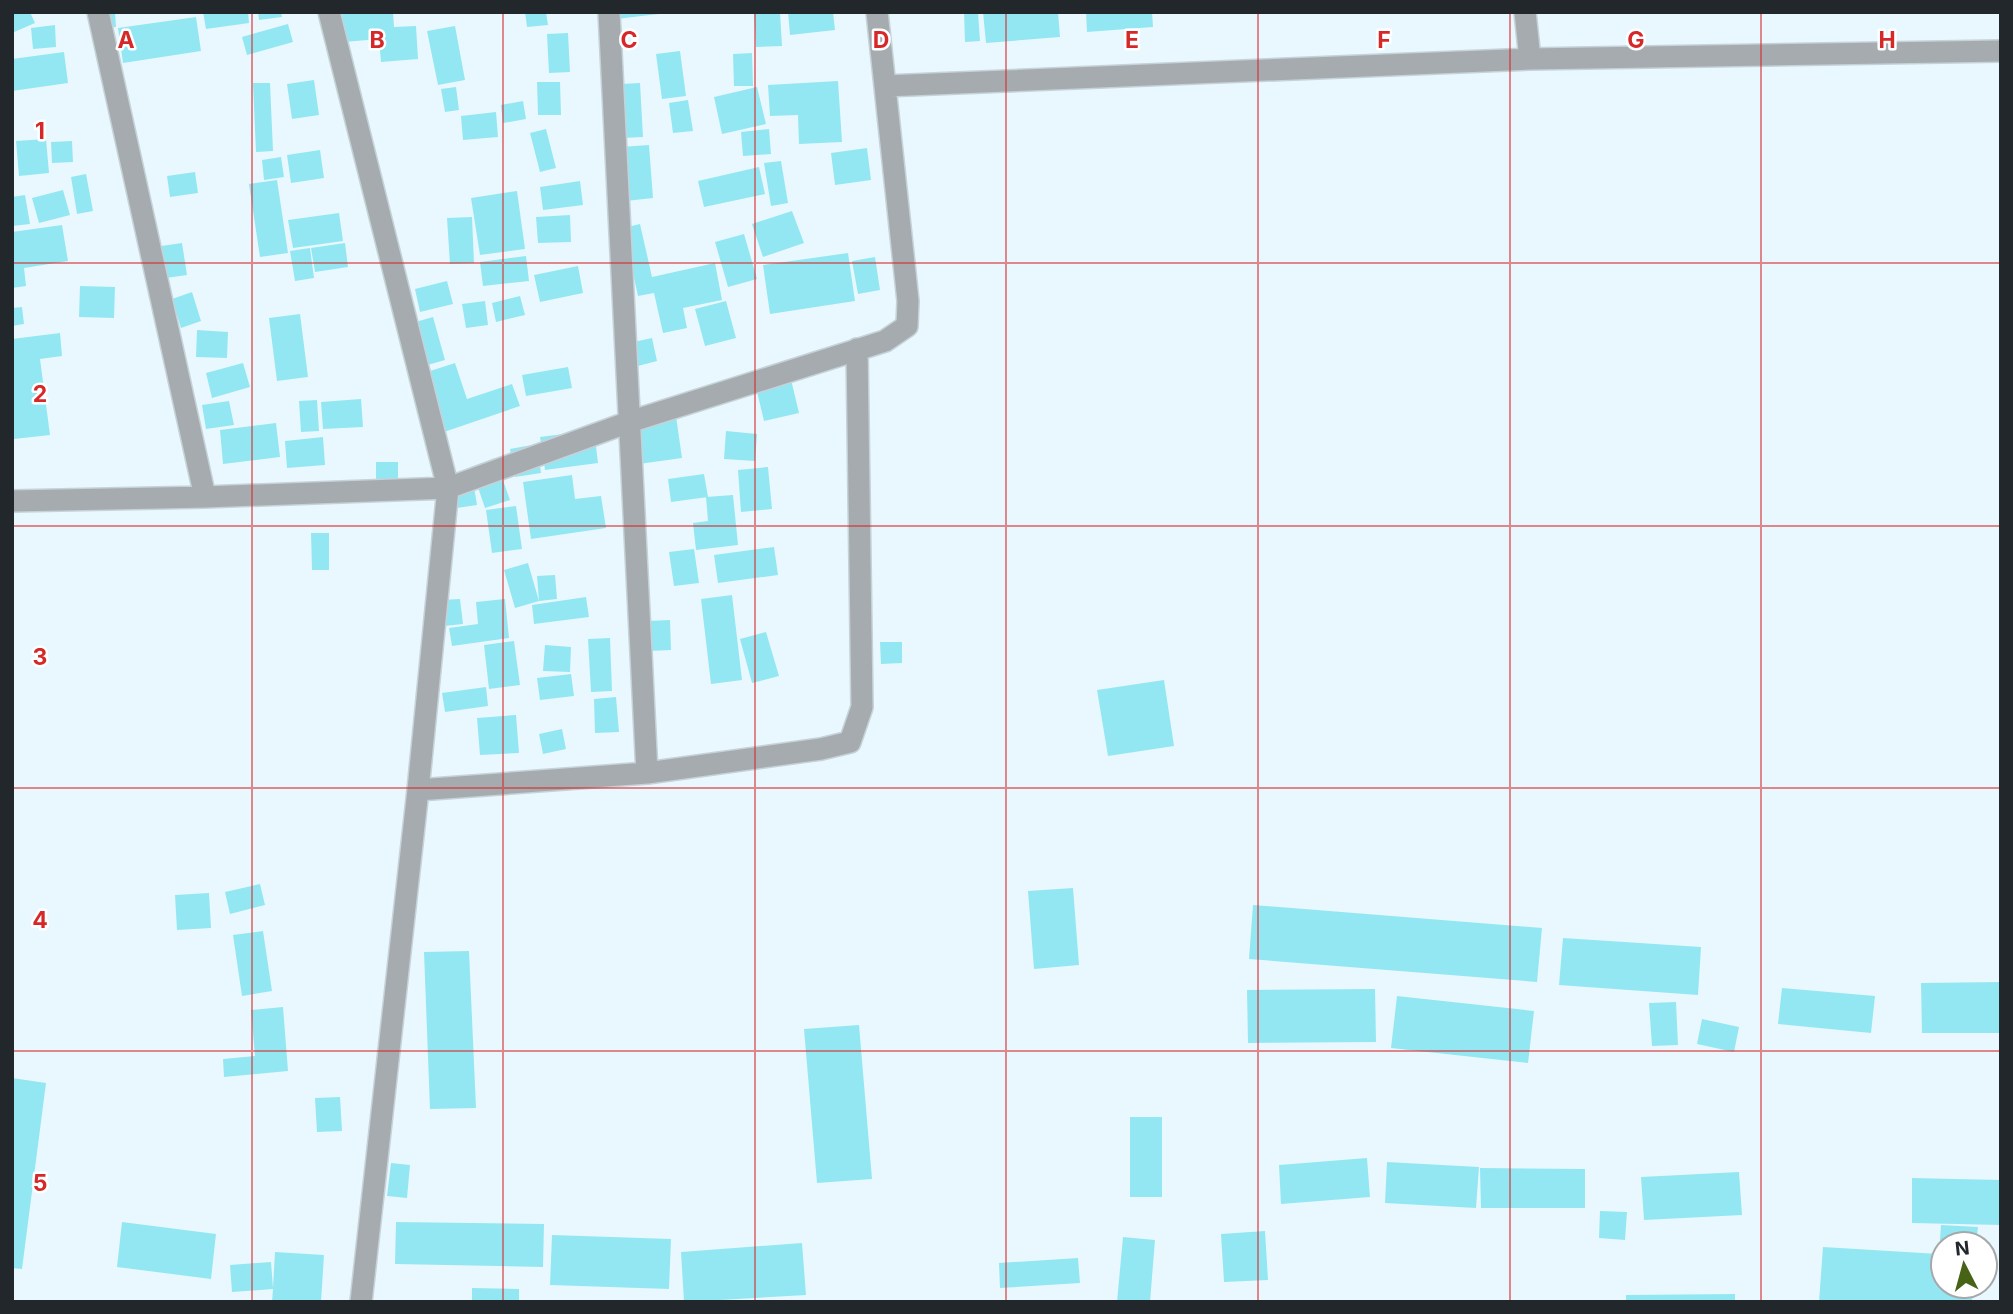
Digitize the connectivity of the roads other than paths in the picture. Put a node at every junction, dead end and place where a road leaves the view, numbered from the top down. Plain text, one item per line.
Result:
1 (98, 12) edge
2 (329, 12) edge
3 (609, 12) edge
4 (877, 12) edge
5 (1525, 12) edge
6 (2001, 51) edge
7 (1530, 59) junction
8 (885, 86) junction
9 (857, 349) junction
10 (629, 422) junction
11 (448, 488) junction
12 (205, 497) junction
13 (12, 500) edge
14 (647, 772) junction
15 (418, 790) junction
16 (361, 1302) edge

1 - 12 street
2 - 11 street
3 - 10 street
4 - 8 street
5 - 7 street
6 - 7 street
7 - 8 street
8 - 9 street
9 - 10 street
9 - 14 street
10 - 11 street
10 - 14 street
11 - 12 street
11 - 15 street
12 - 13 street
14 - 15 street
15 - 16 street

